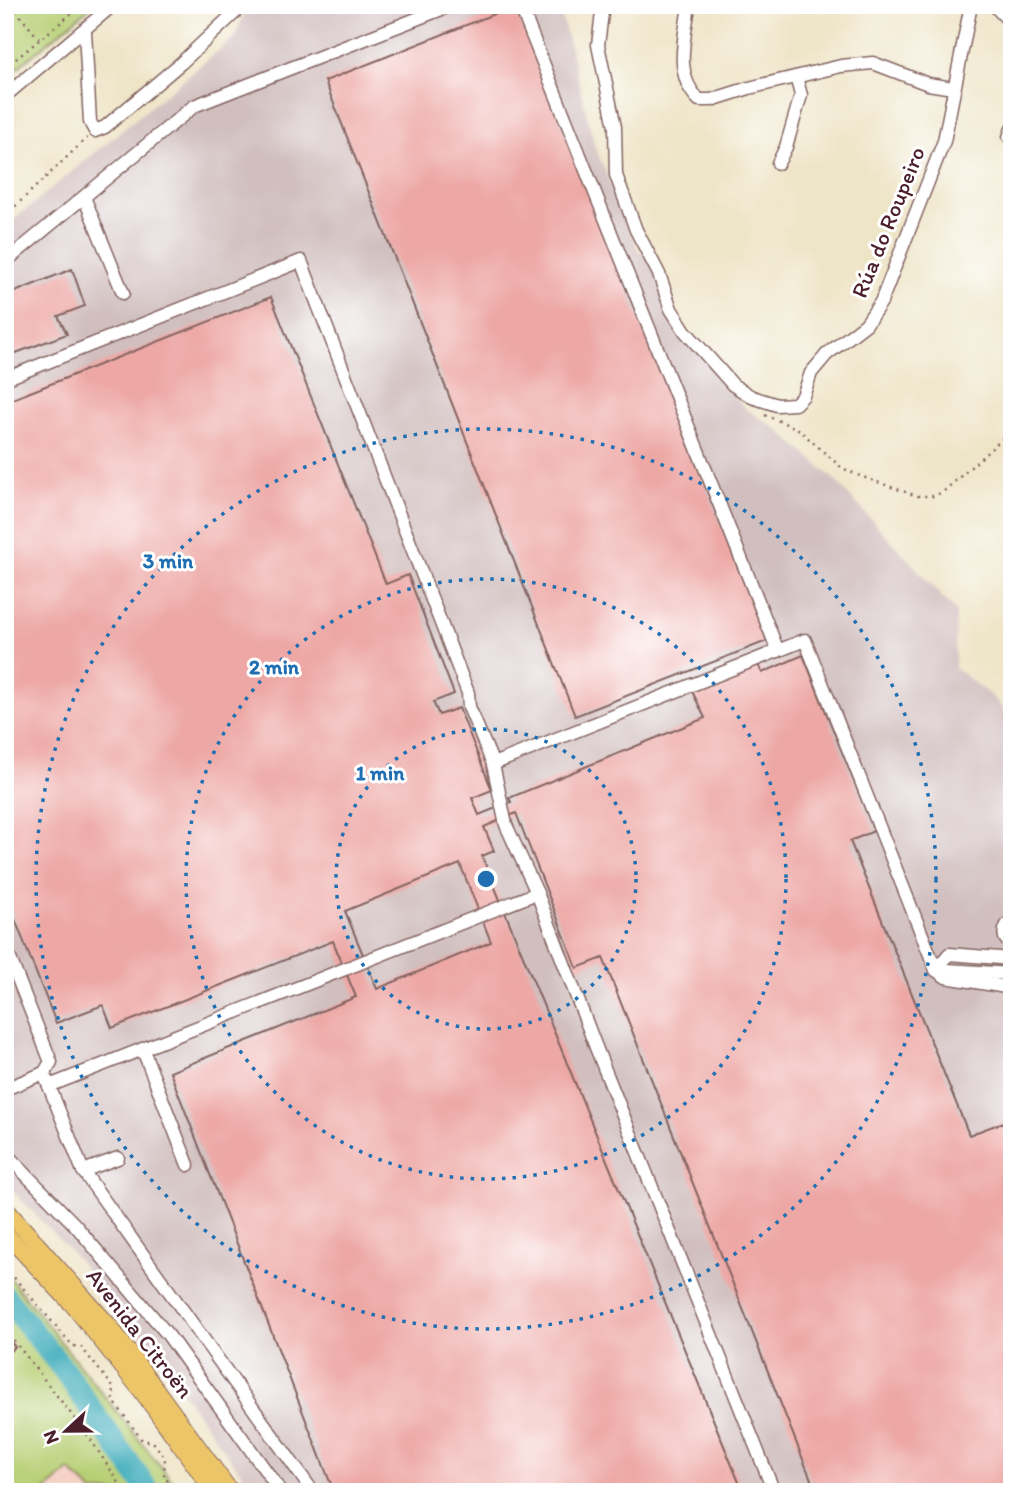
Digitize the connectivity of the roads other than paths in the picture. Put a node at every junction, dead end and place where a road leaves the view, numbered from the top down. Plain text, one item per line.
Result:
1 (113, 5) edge
2 (243, 5) edge
3 (452, 5) edge
4 (520, 5) edge
5 (603, 5) edge
6 (689, 5) edge
7 (971, 5) edge
8 (995, 5) edge
9 (1012, 24) edge
10 (85, 31) junction
11 (796, 77) junction
12 (953, 88) junction
13 (5, 96) edge
14 (778, 163) dead end
15 (84, 197) junction
16 (5, 262) edge
17 (123, 293) dead end
18 (5, 379) edge
19 (778, 651) junction
20 (493, 764) junction
21 (537, 893) junction
22 (1012, 919) edge
23 (1012, 944) edge
24 (5, 946) edge
25 (1012, 959) edge
26 (936, 970) junction
27 (1012, 974) edge
28 (1012, 988) edge
29 (143, 1050) junction
30 (47, 1079) junction
31 (5, 1089) edge
32 (5, 1153) edge
33 (118, 1158) dead end
34 (188, 1165) dead end
35 (83, 1171) junction
36 (5, 1208) edge
37 (5, 1233) edge
38 (214, 1492) edge
39 (231, 1492) edge
40 (281, 1492) edge
41 (313, 1492) edge
42 (774, 1492) edge

1 - 10 street
2 - 10 street
3 - 15 street
4 - 19 street
5 - 12 street, Rúa do Roupeiro
6 - 11 street
7 - 12 street, Rúa do Roupeiro
8 - 9 street
10 - 13 street
11 - 12 street
11 - 14 street
15 - 16 street
15 - 17 street
18 - 20 street
19 - 20 street
19 - 26 street
20 - 21 street
21 - 29 street
21 - 42 street
22 - 23 street
24 - 30 street
25 - 26 street
26 - 27 street
26 - 28 street
29 - 30 street
29 - 34 street
30 - 31 street
30 - 35 street
32 - 40 street
33 - 35 street
35 - 41 street
36 - 39 main road, Avenida Citroën
37 - 38 main road, Avenida Citroën

